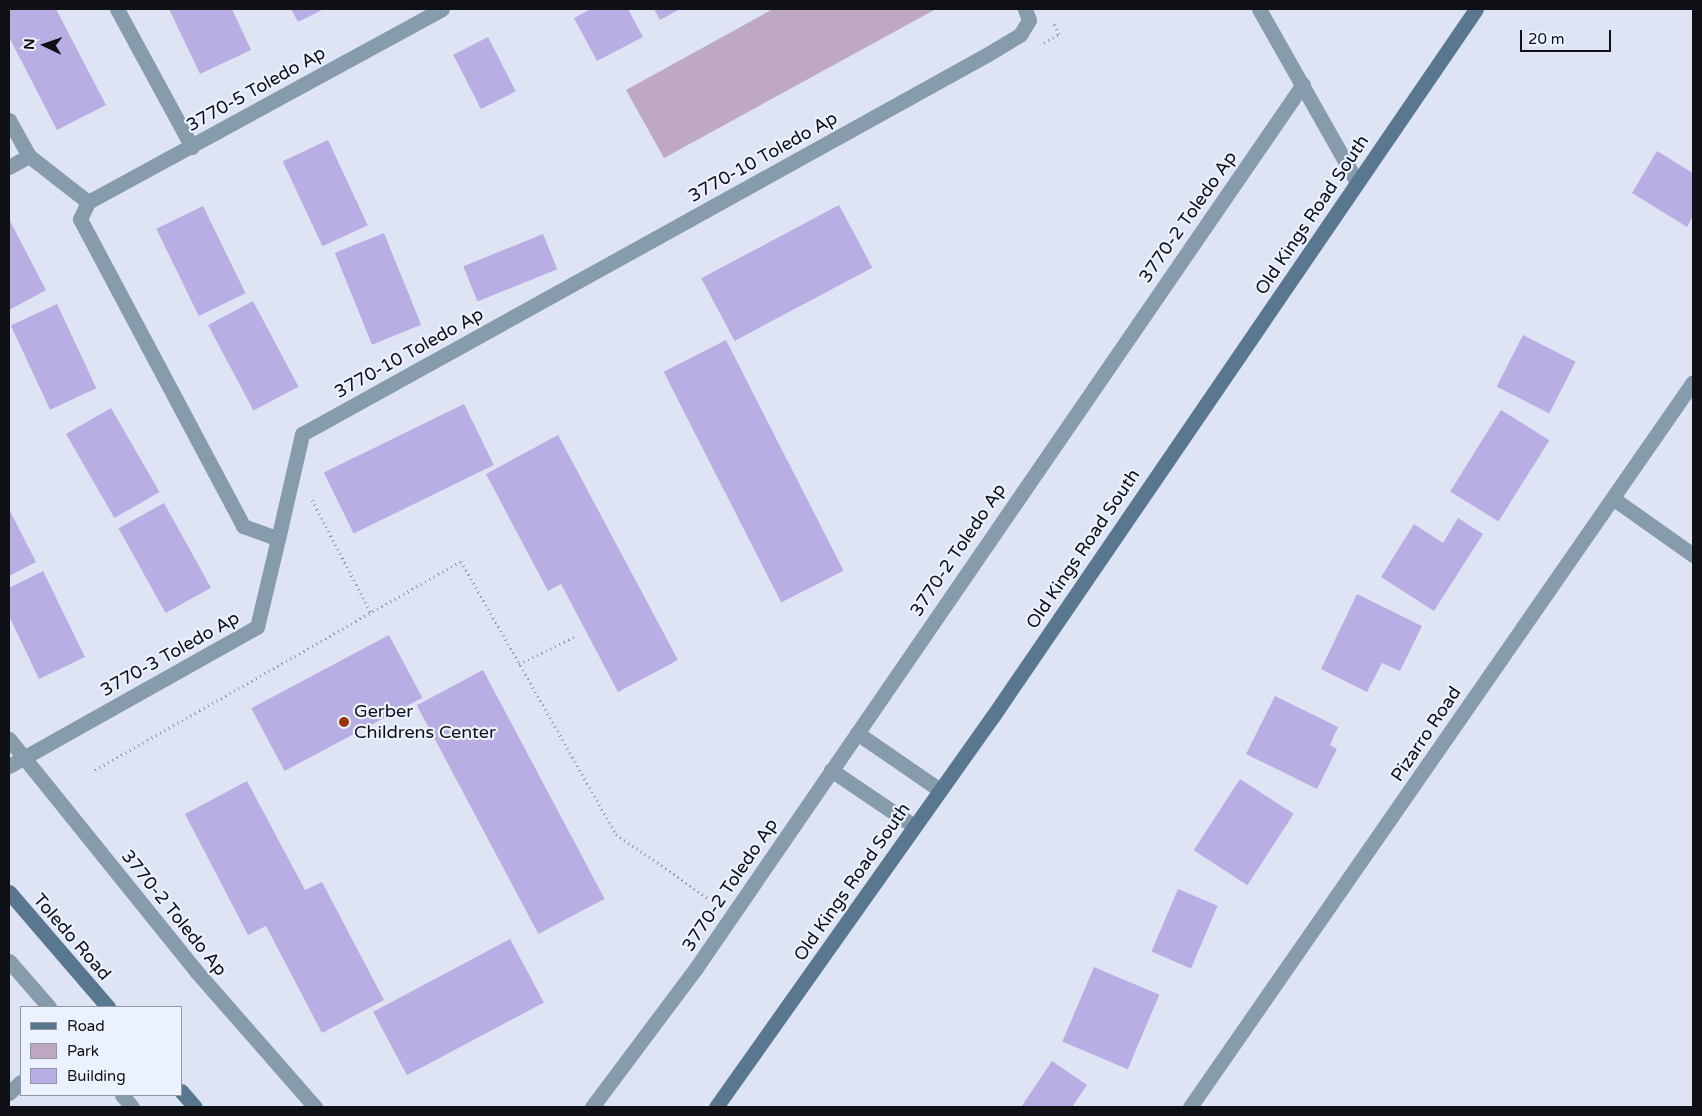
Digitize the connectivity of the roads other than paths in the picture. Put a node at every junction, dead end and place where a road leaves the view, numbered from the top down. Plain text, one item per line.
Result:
1 (117, 9) edge
2 (442, 9) edge
3 (1025, 9) edge
4 (1259, 9) edge
5 (1476, 9) edge
6 (420, 14) edge
7 (1303, 84) junction
8 (9, 120) edge
9 (192, 146) junction
10 (29, 156) junction
11 (9, 167) edge
12 (1357, 182) junction
13 (88, 202) junction
14 (1693, 382) edge
15 (1614, 499) junction
16 (278, 538) junction
17 (1693, 555) edge
18 (856, 733) junction
19 (9, 738) edge
20 (22, 758) junction
21 (9, 766) edge
22 (831, 770) junction
23 (940, 790) junction
24 (914, 826) junction
25 (9, 892) edge
26 (9, 961) edge
27 (47, 1006) edge
28 (106, 1006) edge
29 (20, 1083) edge
30 (9, 1092) edge
31 (182, 1092) edge
32 (123, 1096) edge
33 (132, 1107) edge
34 (195, 1107) edge
35 (315, 1107) edge
36 (592, 1107) edge
37 (716, 1107) edge
38 (1190, 1107) edge

1 - 9 street
2 - 6 street, 3770-5 Toledo Ap
3 - 16 street, 3770-10 Toledo Ap
4 - 7 street
5 - 12 street, Old Kings Road South
6 - 9 street, 3770-5 Toledo Ap
7 - 12 street
7 - 18 street, 3770-2 Toledo Ap
8 - 10 street
9 - 13 street, 3770-5 Toledo Ap
10 - 11 street
10 - 13 street
12 - 23 street, Old Kings Road South
13 - 16 street
14 - 15 street, Pizarro Road
15 - 17 street
15 - 38 street, Pizarro Road
16 - 20 street, 3770-3 Toledo Ap
18 - 22 street, 3770-2 Toledo Ap
18 - 23 street
19 - 20 street, 3770-2 Toledo Ap
20 - 21 street, 3770-3 Toledo Ap
20 - 35 street, 3770-2 Toledo Ap
22 - 24 street
22 - 36 street, 3770-2 Toledo Ap
23 - 24 street, Old Kings Road South
24 - 37 street, Old Kings Road South
25 - 28 street, Toledo Road
26 - 27 street
29 - 30 street
31 - 34 street
32 - 33 street

